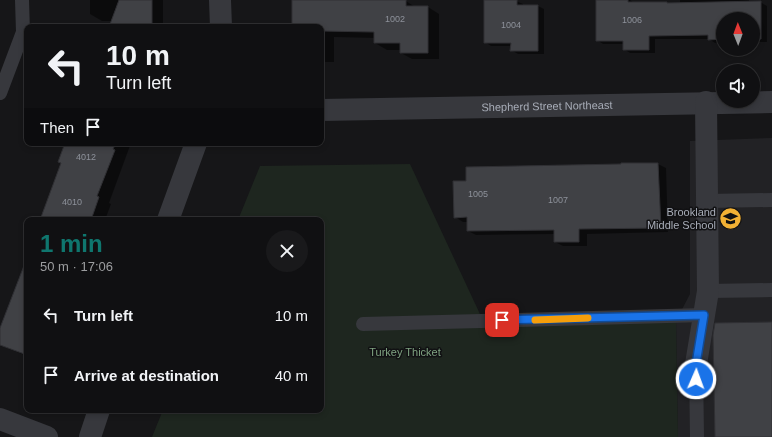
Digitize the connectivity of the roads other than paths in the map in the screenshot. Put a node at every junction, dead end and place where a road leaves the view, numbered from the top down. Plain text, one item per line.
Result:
1 (22, 0) edge
2 (220, 0) edge
3 (221, 24) edge
4 (0, 93) edge
5 (706, 102) junction
6 (772, 102) edge
7 (324, 110) edge
8 (195, 146) edge
9 (772, 200) edge
10 (707, 201) junction
11 (169, 217) edge
12 (772, 290) edge
13 (708, 291) junction
14 (704, 315) junction
15 (362, 324) dead end
16 (696, 364) joint
17 (99, 413) edge
18 (0, 419) edge
19 (47, 437) edge
20 (90, 437) edge
21 (697, 437) edge

1 - 4 lane
2 - 3 street
5 - 6 street, Shepherd Street Northeast
5 - 7 street, Shepherd Street Northeast
5 - 10 street
8 - 11 street
9 - 10 lane
10 - 13 street
12 - 13 lane
13 - 14 street
14 - 15 lane
14 - 16 street
16 - 21 lane
17 - 20 street
18 - 19 street

